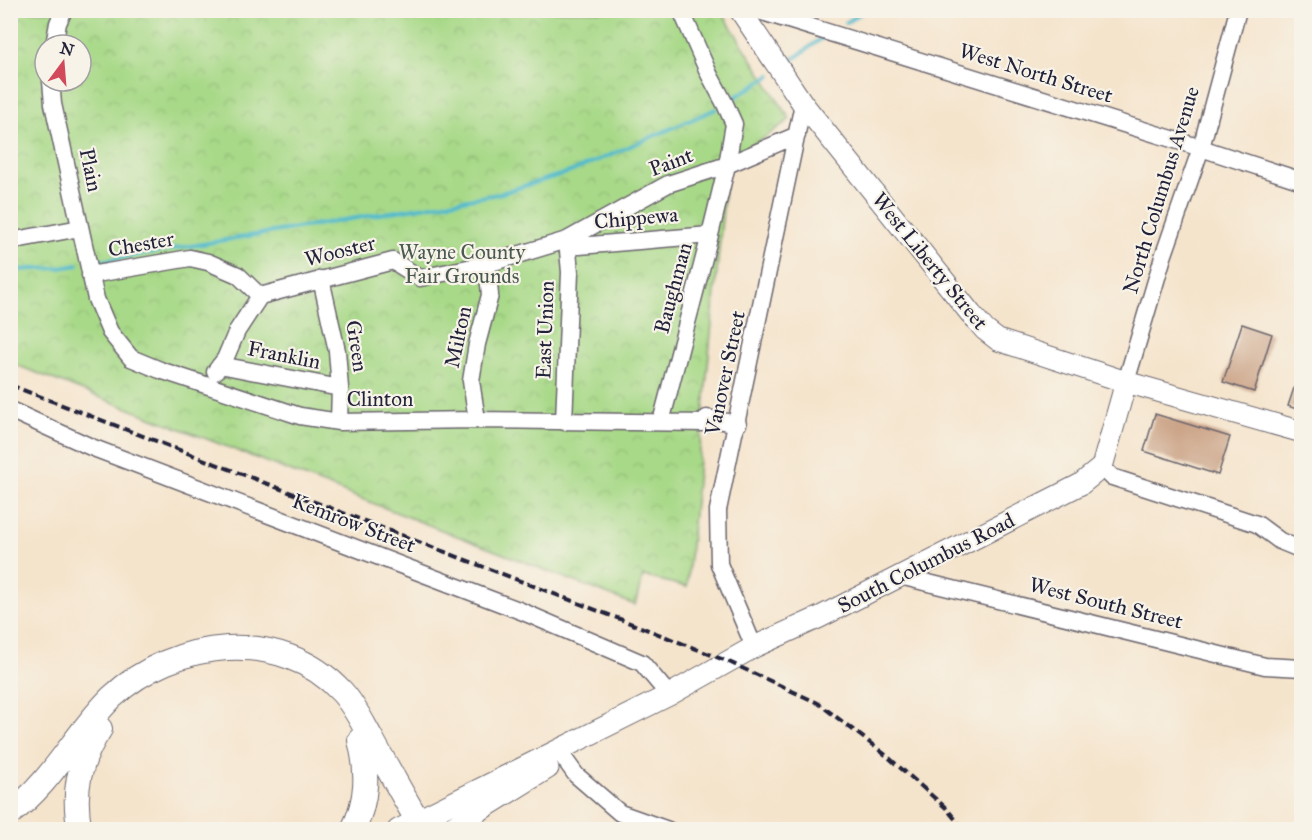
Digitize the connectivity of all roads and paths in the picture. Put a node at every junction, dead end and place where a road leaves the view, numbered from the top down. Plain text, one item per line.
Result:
1 (64, 10) edge
2 (681, 10) edge
3 (740, 10) edge
4 (756, 10) edge
5 (1238, 10) edge
6 (56, 33) edge
7 (52, 93) edge
8 (803, 104) junction
9 (797, 135) junction
10 (1201, 148) junction
11 (727, 165) junction
12 (1302, 181) edge
13 (80, 228) junction
14 (710, 235) junction
15 (567, 240) junction
16 (10, 241) edge
17 (487, 264) junction
18 (89, 272) junction
19 (321, 279) junction
20 (260, 296) junction
21 (220, 365) junction
22 (1126, 382) junction
23 (201, 383) junction
24 (340, 388) junction
25 (10, 410) edge
26 (477, 420) junction
27 (339, 422) junction
28 (564, 422) junction
29 (661, 422) junction
30 (738, 424) junction
31 (1302, 432) edge
32 (1102, 467) junction
33 (1302, 549) edge
34 (900, 576) junction
35 (754, 647) junction
36 (1302, 668) edge
37 (669, 695) junction
38 (360, 740) junction
39 (561, 754) junction
40 (10, 813) edge
41 (411, 827) edge
42 (80, 830) edge
43 (353, 830) edge
44 (448, 830) edge
45 (668, 830) edge

1 - 6 street
2 - 11 street, Baughman
3 - 8 main road, West Liberty Street
4 - 10 street, West North Street
5 - 10 street, North Columbus Avenue
7 - 13 street, Plain
8 - 9 street, Vanover Street
8 - 22 main road, West Liberty Street
9 - 11 street, Paint
9 - 30 street, Vanover Street
10 - 12 street, West North Street
10 - 22 street, North Columbus Avenue
11 - 14 street, Baughman
11 - 15 street, Paint
13 - 16 street
13 - 18 street, Plain
14 - 15 street, Chippewa
14 - 29 street, Baughman
15 - 17 street, Wooster
15 - 28 street, East Union
17 - 19 street, Wooster
17 - 26 street, Milton
18 - 20 street, Chester
18 - 23 street, Clinton
19 - 20 street, Wooster
19 - 24 street, Green
20 - 21 street
21 - 23 street
21 - 24 street, Franklin
22 - 31 main road, West Liberty Street
22 - 32 main road
23 - 27 street, Clinton
24 - 27 street, Green
25 - 37 street, Kemrow Street
26 - 27 street, Clinton
26 - 28 street, Clinton
28 - 29 street, Clinton
29 - 30 street, Clinton
30 - 35 street, Vanover Street
32 - 33 street
32 - 34 main road, South Columbus Road
34 - 35 main road, South Columbus Road
34 - 36 street, West South Street
35 - 37 main road, South Columbus Road
37 - 39 main road, South Columbus Road
38 - 41 highway
38 - 42 highway
38 - 43 highway
39 - 41 main road, South Columbus Road
39 - 44 main road, South Columbus Road
39 - 45 street
40 - 41 highway

